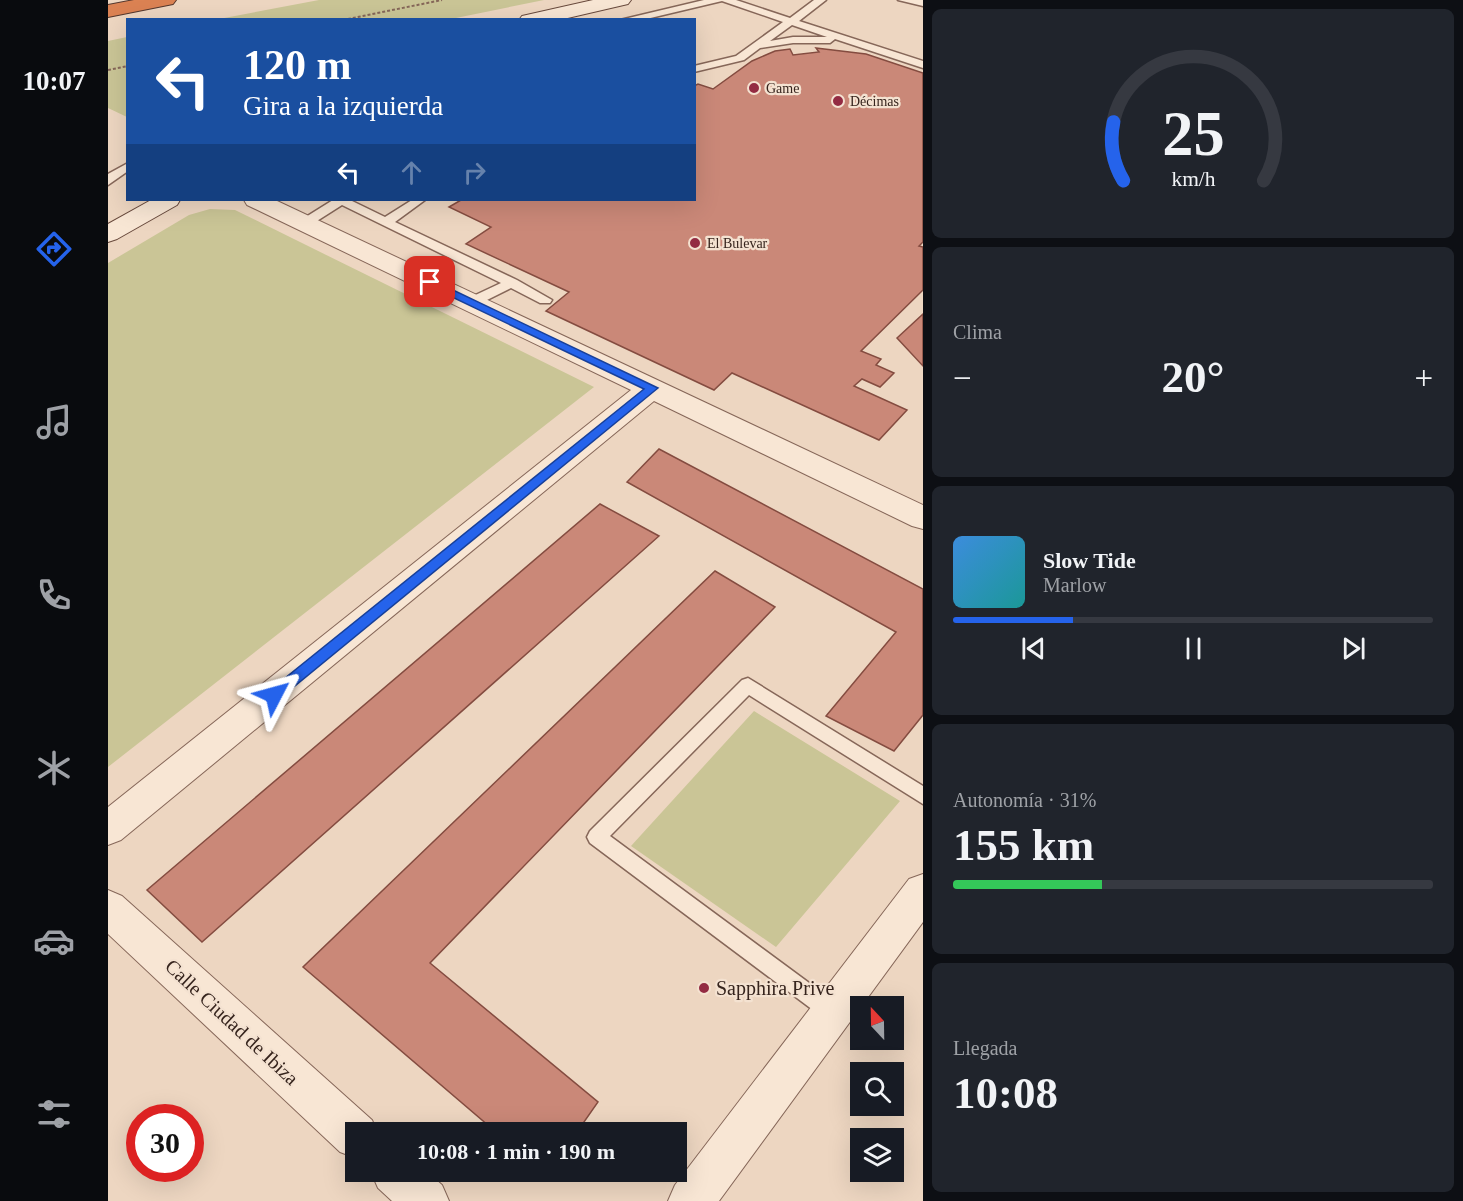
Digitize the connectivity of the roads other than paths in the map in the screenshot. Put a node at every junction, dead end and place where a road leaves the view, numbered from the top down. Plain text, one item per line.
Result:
1 (166, 0) edge
2 (621, 0) edge
3 (718, 0) edge
4 (726, 0) edge
5 (821, 0) edge
6 (903, 0) edge
7 (923, 3) edge
8 (108, 11) edge
9 (539, 18) edge
10 (634, 18) edge
11 (791, 22) junction
12 (862, 45) junction
13 (754, 49) junction
14 (923, 65) edge
15 (696, 69) edge
16 (126, 167) edge
17 (108, 181) edge
18 (166, 201) edge
19 (258, 201) edge
20 (339, 201) edge
21 (343, 201) edge
22 (418, 201) edge
23 (386, 222) junction
24 (305, 223) junction
25 (108, 234) edge
26 (512, 283) junction
27 (545, 300) dead end
28 (472, 302) junction
29 (652, 388) junction
30 (923, 518) edge
31 (923, 796) edge
32 (108, 829) edge
33 (923, 891) edge
34 (108, 908) edge
35 (832, 1012) junction
36 (345, 1126) edge
37 (405, 1182) edge
38 (426, 1201) edge
39 (691, 1201) edge

1 - 8 highway
2 - 9 street
3 - 10 lane
4 - 11 lane
5 - 11 lane
6 - 7 lane
11 - 12 lane
11 - 13 lane
12 - 13 lane
12 - 14 lane
13 - 15 lane
16 - 17 lane
18 - 25 street
19 - 24 street
20 - 24 lane
21 - 23 lane
22 - 23 lane
23 - 26 lane
24 - 28 street
26 - 27 lane
26 - 28 lane
28 - 29 street
29 - 30 street
29 - 32 street
31 - 35 lane
33 - 35 street
34 - 36 street, Calle Ciudad de Ibiza
35 - 39 street
37 - 38 street

